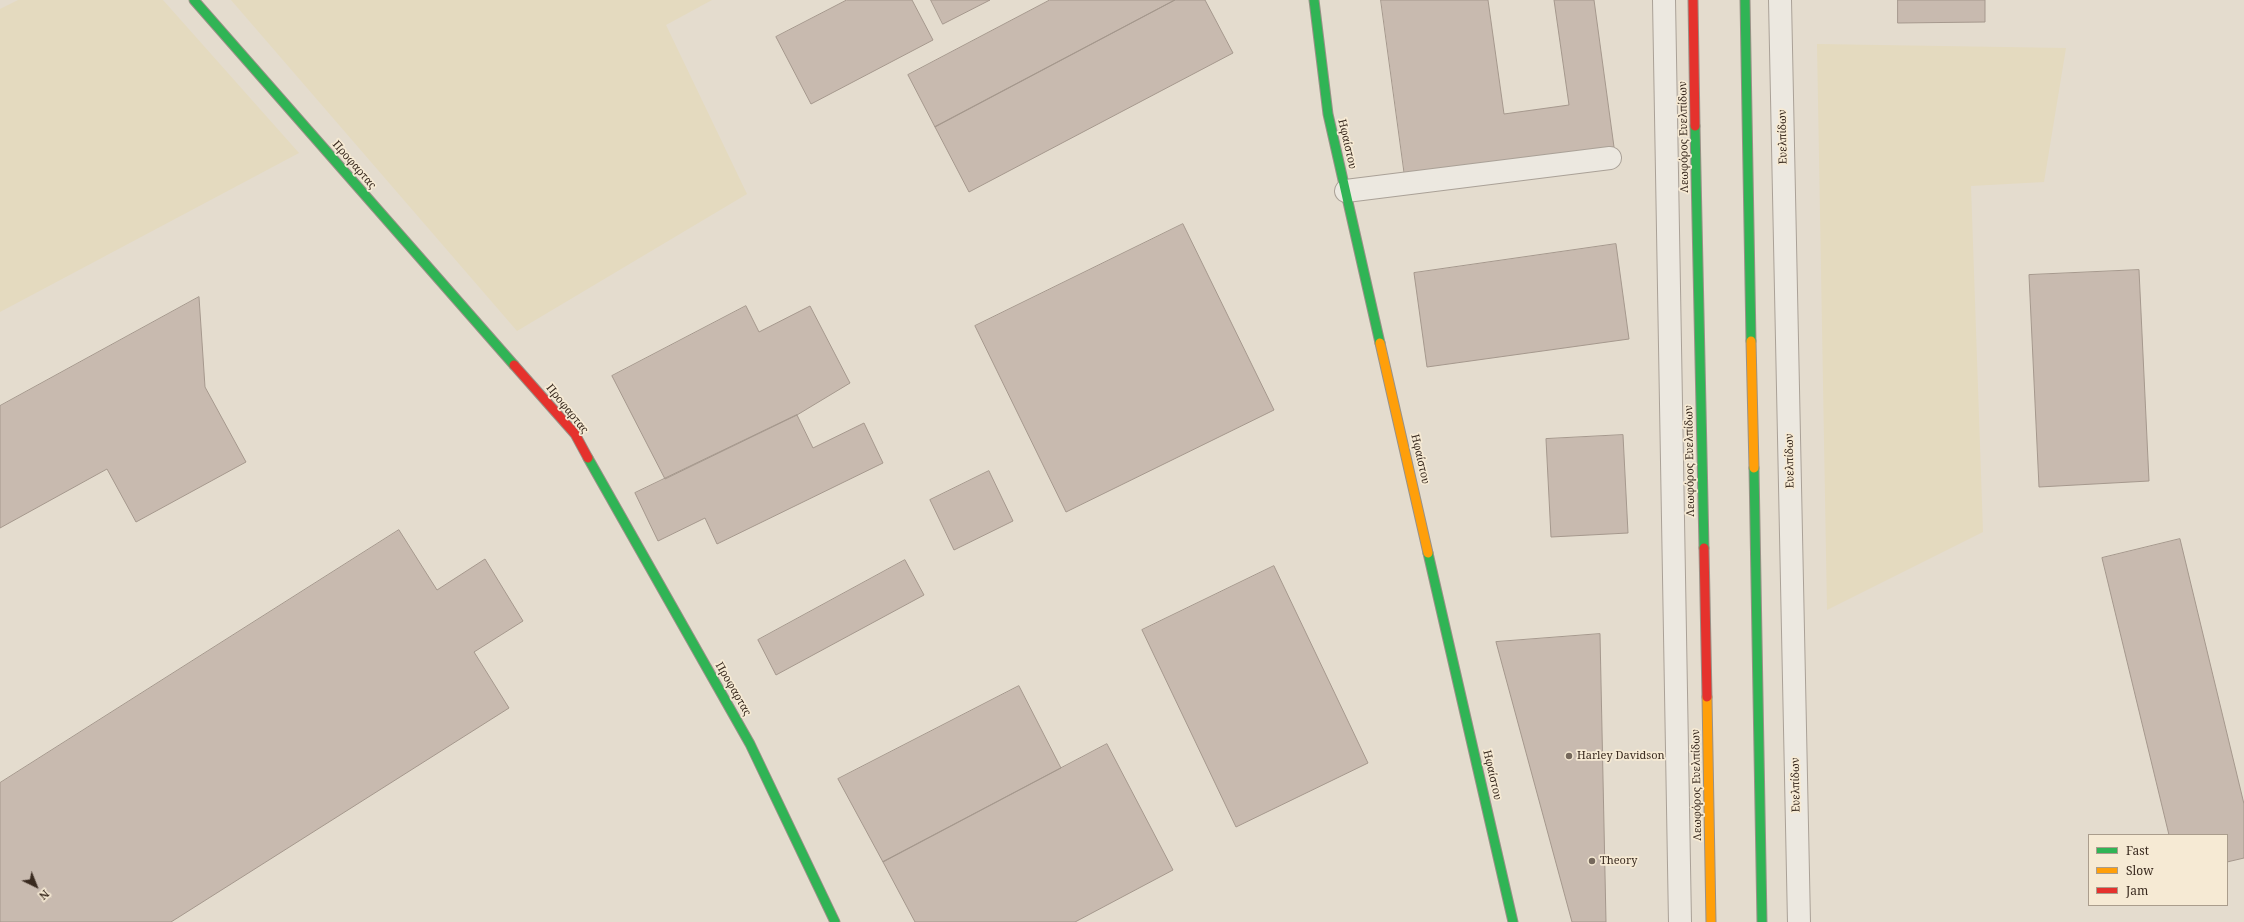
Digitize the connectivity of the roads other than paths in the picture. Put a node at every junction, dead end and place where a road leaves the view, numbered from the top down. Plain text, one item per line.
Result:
1 (194, 0) edge
2 (1314, 0) edge
3 (1664, 0) edge
4 (1693, 0) edge
5 (1745, 0) edge
6 (1780, 0) edge
7 (1610, 158) dead end
8 (1346, 191) junction
9 (1669, 307) junction
10 (1699, 308) junction
11 (835, 922) edge
12 (1513, 922) edge
13 (1680, 922) edge
14 (1711, 922) edge
15 (1762, 922) edge
16 (1799, 922) edge

1 - 11 street, Προφαρτας
2 - 8 street, Ηφαίστου
3 - 9 street
4 - 10 street, Λεωφόρος Ευελπίδων
5 - 15 street
6 - 16 street, Ευελπίδων
7 - 8 street
8 - 12 street, Ηφαίστου
9 - 10 street
9 - 13 street
10 - 14 street, Λεωφόρος Ευελπίδων

